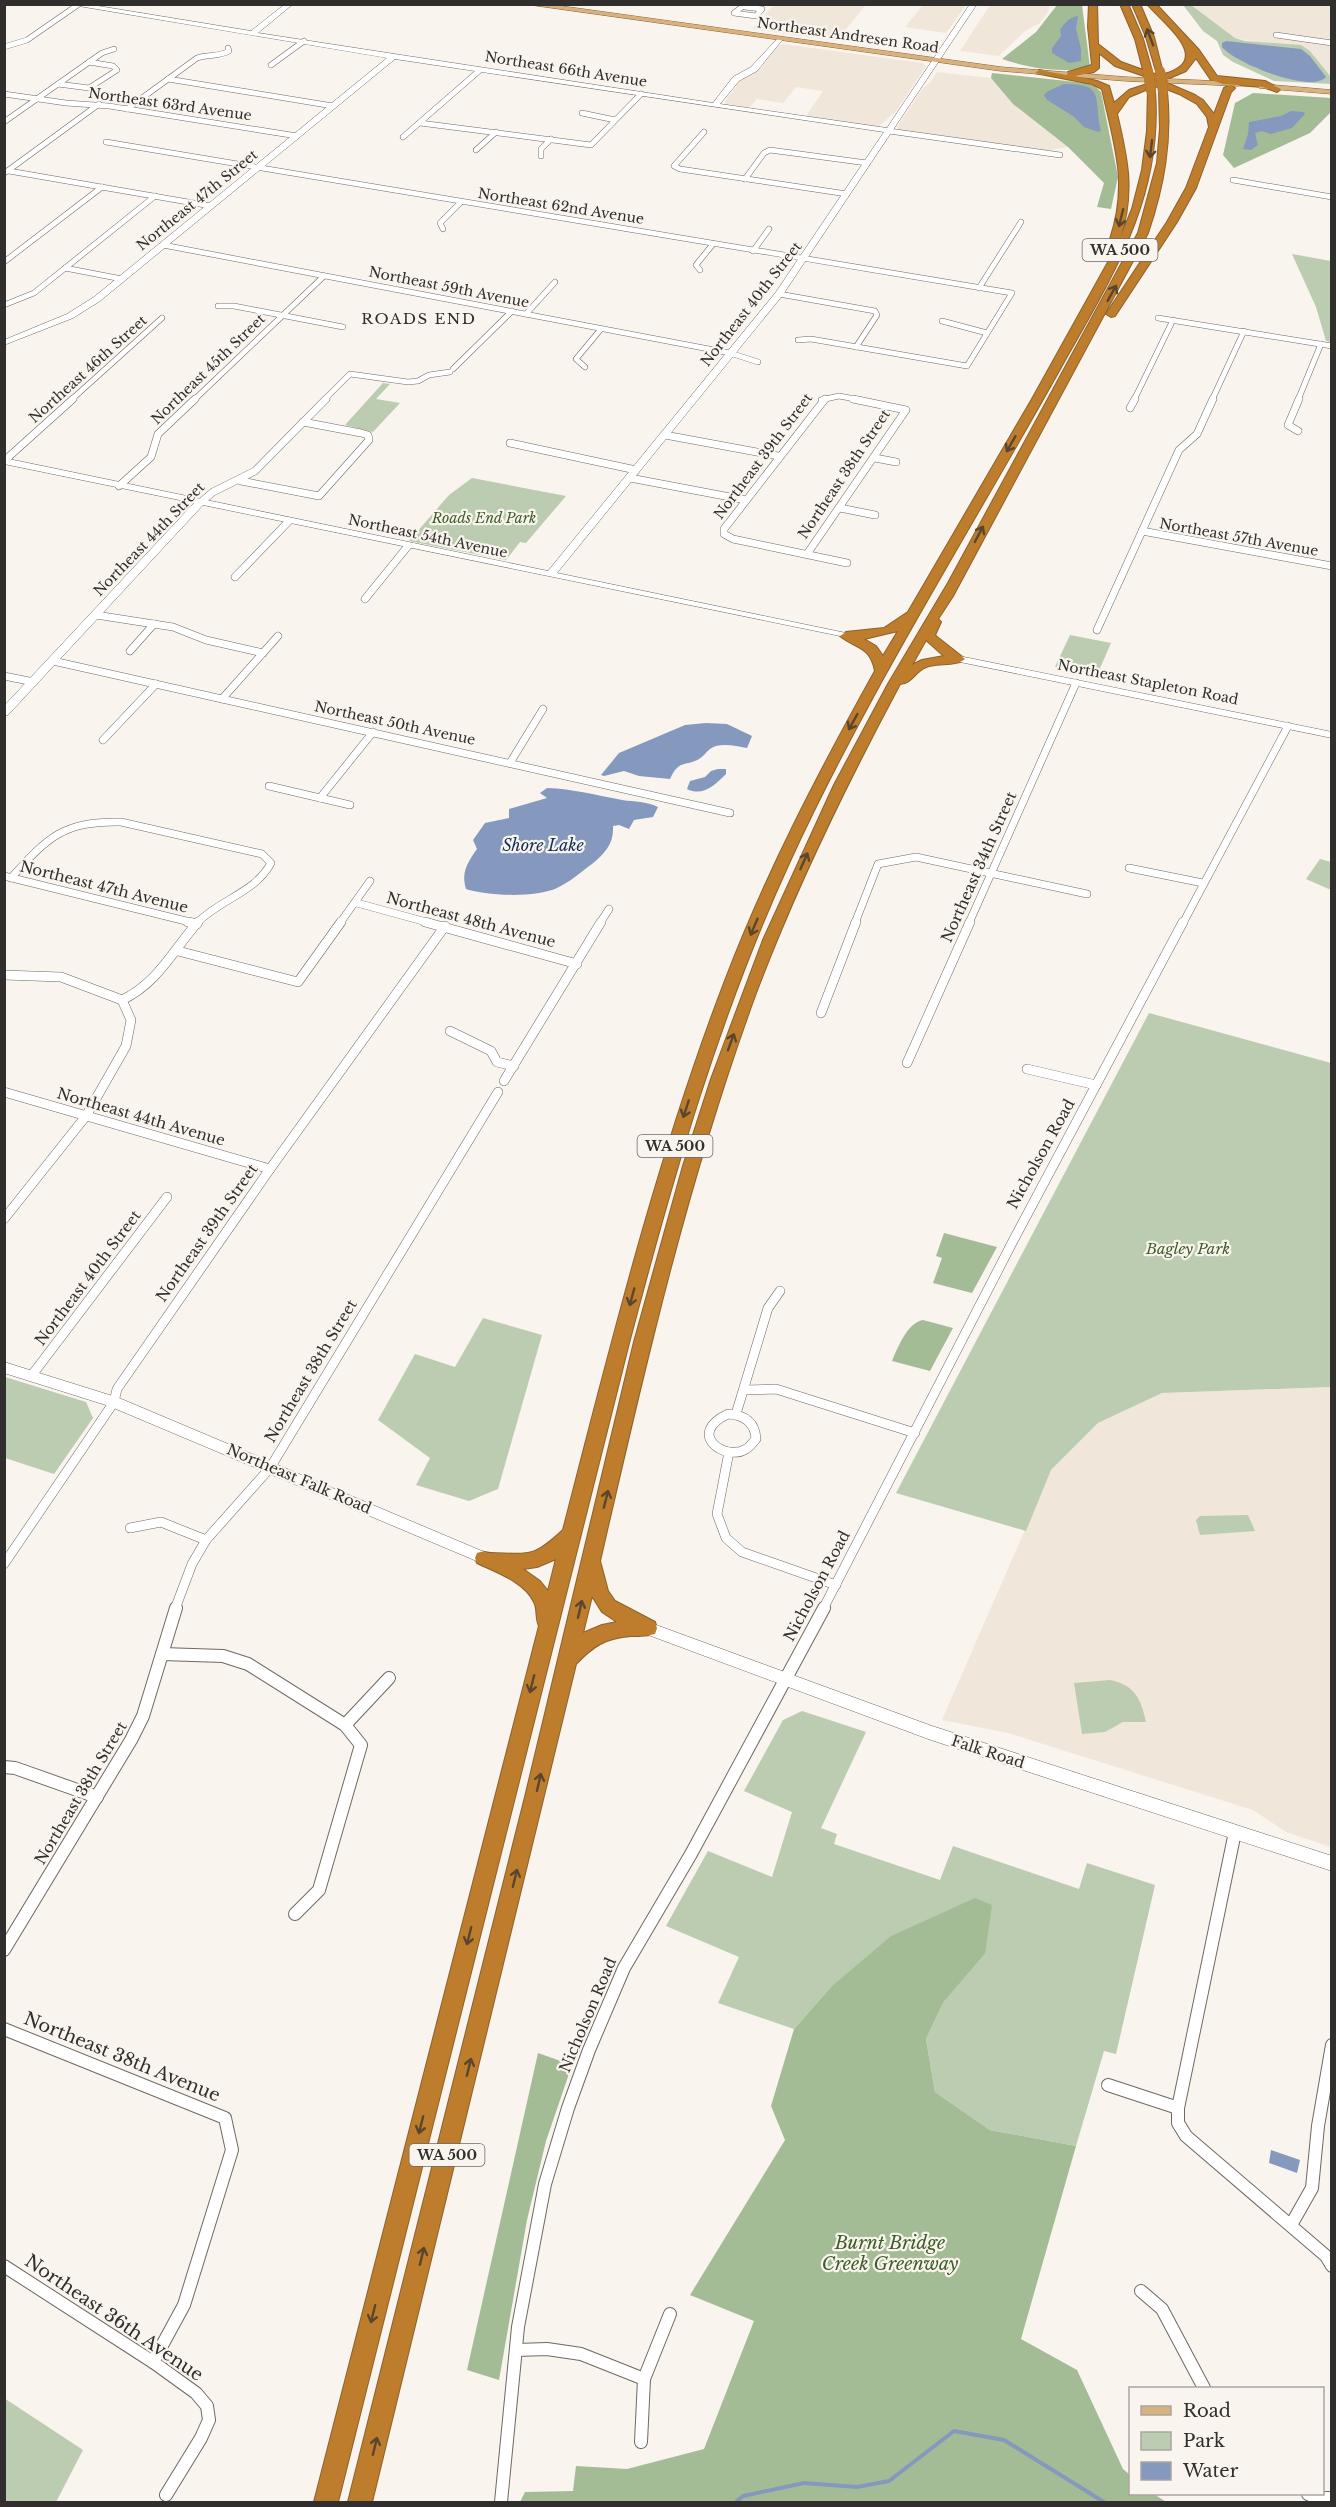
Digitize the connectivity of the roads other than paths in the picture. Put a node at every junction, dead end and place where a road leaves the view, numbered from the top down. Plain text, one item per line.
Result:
1 (290, 4) edge
2 (526, 4) edge
3 (974, 4) edge
4 (1093, 4) edge
5 (1124, 4) edge
6 (1136, 4) edge
7 (1151, 4) edge
8 (75, 5) edge
9 (746, 6) edge
10 (253, 33) junction
11 (1276, 35) dead end
12 (778, 39) junction
13 (304, 41) junction
14 (1332, 43) edge
15 (1187, 44) junction
16 (1095, 45) junction
17 (4, 47) edge
18 (228, 48) dead end
19 (114, 49) dead end
20 (394, 56) junction
21 (936, 61) junction
22 (89, 63) junction
23 (271, 65) dead end
24 (480, 70) junction
25 (1039, 73) junction
26 (1061, 75) junction
27 (168, 79) junction
28 (1157, 81) junction
29 (58, 84) junction
30 (1231, 88) junction
31 (1277, 89) junction
32 (1332, 92) edge
33 (4, 94) edge
34 (641, 94) junction
35 (37, 99) junction
36 (99, 104) junction
37 (715, 105) junction
38 (333, 106) junction
39 (127, 109) junction
40 (582, 113) dead end
41 (1113, 113) junction
42 (615, 120) junction
43 (4, 122) edge
44 (420, 123) junction
45 (1213, 127) junction
46 (889, 131) junction
47 (496, 132) junction
48 (704, 132) dead end
49 (297, 136) junction
50 (403, 137) dead end
51 (551, 139) junction
52 (106, 142) dead end
53 (476, 150) dead end
54 (1060, 154) dead end
55 (541, 156) dead end
56 (867, 163) junction
57 (258, 168) junction
58 (7, 172) edge
59 (745, 179) junction
60 (1233, 180) dead end
61 (102, 187) junction
62 (847, 194) junction
63 (155, 196) junction
64 (1332, 197) edge
65 (461, 202) junction
66 (211, 206) junction
67 (1021, 222) dead end
68 (443, 229) dead end
69 (769, 229) dead end
70 (713, 244) junction
71 (163, 245) junction
72 (753, 251) junction
73 (803, 259) junction
74 (4, 262) edge
75 (65, 268) junction
76 (700, 270) dead end
77 (324, 276) junction
78 (122, 279) junction
79 (555, 282) dead end
80 (979, 288) junction
81 (779, 294) junction
82 (4, 305) edge
83 (218, 306) dead end
84 (512, 311) junction
85 (526, 314) junction
86 (281, 315) junction
87 (162, 318) dead end
88 (1158, 318) dead end
89 (1173, 320) junction
90 (942, 321) dead end
91 (343, 327) dead end
92 (601, 329) junction
93 (1244, 331) junction
94 (987, 333) junction
95 (798, 340) dead end
96 (4, 343) edge
97 (1321, 344) junction
98 (1332, 346) edge
99 (856, 347) junction
100 (730, 353) junction
101 (758, 362) dead end
102 (585, 366) dead end
103 (1063, 381) junction
104 (1039, 393) junction
105 (1130, 408) dead end
106 (906, 410) joint
107 (303, 422) junction
108 (1298, 431) dead end
109 (665, 435) junction
110 (510, 443) dead end
111 (778, 456) junction
112 (874, 458) junction
113 (4, 461) edge
114 (896, 462) dead end
115 (633, 474) junction
116 (239, 480) junction
117 (119, 486) junction
118 (746, 500) junction
119 (200, 503) junction
120 (840, 508) junction
121 (875, 515) dead end
122 (289, 521) junction
123 (1142, 531) junction
124 (408, 546) junction
125 (807, 554) junction
126 (847, 563) dead end
127 (1332, 566) edge
128 (550, 575) junction
129 (235, 577) dead end
130 (931, 584) junction
131 (951, 586) junction
132 (365, 599) dead end
133 (96, 615) junction
134 (154, 624) junction
135 (1097, 630) dead end
136 (278, 636) dead end
137 (846, 636) junction
138 (130, 651) dead end
139 (263, 653) junction
140 (958, 659) junction
141 (53, 661) junction
142 (881, 670) junction
143 (4, 676) edge
144 (34, 682) junction
145 (1076, 683) junction
146 (156, 684) junction
147 (222, 699) junction
148 (543, 709) dead end
149 (4, 713) edge
150 (873, 724) junction
151 (1288, 726) junction
152 (373, 732) junction
153 (1332, 735) edge
154 (102, 741) dead end
155 (510, 763) junction
156 (269, 786) dead end
157 (320, 798) junction
158 (350, 805) dead end
159 (730, 813) dead end
160 (1129, 868) dead end
161 (992, 872) junction
162 (8, 877) edge
163 (370, 881) dead end
164 (1203, 883) junction
165 (1087, 894) dead end
166 (357, 903) junction
167 (609, 909) dead end
168 (197, 924) junction
169 (445, 926) junction
170 (178, 951) junction
171 (577, 964) junction
172 (4, 975) edge
173 (122, 1000) junction
174 (821, 1013) dead end
175 (450, 1031) dead end
176 (907, 1062) dead end
177 (514, 1066) junction
178 (1028, 1069) dead end
179 (504, 1081) dead end
180 (1096, 1085) junction
181 (4, 1092) edge
182 (498, 1092) dead end
183 (86, 1116) junction
184 (270, 1169) junction
185 (167, 1197) dead end
186 (4, 1219) edge
187 (780, 1291) dead end
188 (4, 1367) edge
189 (32, 1375) junction
190 (745, 1389) junction
191 (114, 1402) junction
192 (736, 1414) junction
193 (915, 1432) junction
194 (729, 1452) junction
195 (270, 1468) junction
196 (130, 1528) dead end
197 (570, 1536) junction
198 (206, 1540) junction
199 (592, 1556) junction
200 (484, 1558) junction
201 (4, 1564) edge
202 (836, 1585) junction
203 (546, 1627) junction
204 (648, 1628) junction
205 (162, 1654) junction
206 (567, 1662) junction
207 (389, 1678) dead end
208 (785, 1681) junction
209 (345, 1725) junction
210 (4, 1767) edge
211 (97, 1797) junction
212 (1235, 1832) junction
213 (1332, 1864) edge
214 (295, 1914) dead end
215 (4, 1950) edge
216 (4, 2029) edge
217 (1332, 2045) edge
218 (1108, 2085) dead end
219 (1178, 2108) junction
220 (1290, 2225) junction
221 (4, 2266) edge
222 (1332, 2266) edge
223 (1141, 2291) dead end
224 (670, 2314) dead end
225 (516, 2350) junction
226 (153, 2362) junction
227 (644, 2379) junction
228 (1203, 2387) edge
229 (641, 2442) dead end
230 (166, 2495) dead end
231 (1312, 2495) edge
232 (1332, 2498) edge
233 (326, 2502) edge
234 (360, 2502) edge
235 (501, 2502) edge

1 - 10 street
2 - 12 main road, Northeast Andresen Road
3 - 21 street, Northeast 40th Street
4 - 16 highway
5 - 28 highway, WA 500
28 -> 6 highway, WA 500
7 - 15 highway
8 - 10 street, Northeast 66th Avenue
8 - 17 street
9 - 9 street
10 - 13 street, Northeast 66th Avenue
11 - 14 street
12 - 21 main road, Northeast Andresen Road
12 - 37 street
13 - 20 street, Northeast 66th Avenue
13 - 23 street
15 - 28 highway
15 - 31 highway
16 - 26 highway
16 - 28 highway
18 - 27 street
19 - 22 street
20 - 24 street, Northeast 66th Avenue
20 - 38 street, Northeast 47th Street
21 - 25 main road, Northeast Andresen Road
21 - 46 street, Northeast 40th Street
22 - 29 street
22 - 29 street
24 - 34 street, Northeast 66th Avenue
24 - 44 street
25 - 26 main road, Northeast Andresen Road
25 - 41 highway
26 - 28 main road, Northeast Andresen Road
27 - 38 street
27 - 39 street
28 - 30 main road, Northeast Andresen Road
28 - 31 main road, Northeast Andresen Road
28 - 41 highway
28 - 45 highway
103 -> 28 highway, WA 500
28 -> 104 highway, WA 500
29 - 35 street
30 - 31 main road, Northeast Andresen Road
30 - 45 highway
31 - 32 main road, Northeast Andresen Road
33 - 35 street, Northeast 63rd Avenue
34 - 37 street, Northeast 66th Avenue
34 - 42 street
35 - 36 street, Northeast 63rd Avenue
35 - 43 street
36 - 39 street, Northeast 63rd Avenue
36 - 58 street
37 - 46 street, Northeast 66th Avenue
38 - 49 street, Northeast 47th Street
39 - 49 street, Northeast 63rd Avenue
40 - 42 street
41 -> 104 highway
42 - 51 street
44 - 47 street
44 - 50 street
45 - 103 highway
46 - 54 street, Northeast 66th Avenue
46 - 56 street, Northeast 40th Street
47 - 51 street
47 - 53 street
48 - 59 street
49 - 57 street, Northeast 47th Street
51 - 55 street
52 - 57 street, Northeast 62nd Avenue
56 - 59 street
56 - 62 street, Northeast 40th Street
57 - 65 street, Northeast 62nd Avenue
57 - 66 street, Northeast 47th Street
58 - 61 street
59 - 62 street
60 - 64 street
61 - 63 street
61 - 74 street
62 - 73 street, Northeast 40th Street
63 - 66 street
63 - 75 street
65 - 68 street
65 - 70 street, Northeast 62nd Avenue
66 - 71 street, Northeast 47th Street
67 - 80 street
69 - 72 street
70 - 72 street, Northeast 62nd Avenue
70 - 76 street
71 - 77 street, Northeast 59th Avenue
71 - 78 street, Northeast 47th Street
72 - 73 street, Northeast 62nd Avenue
73 - 80 street, Northeast 62nd Avenue
73 - 81 street, Northeast 40th Street
75 - 78 street
75 - 82 street
77 - 84 street, Northeast 59th Avenue
77 - 86 street, Northeast 45th Street
78 - 96 street, Northeast 47th Street
79 - 85 street
80 - 94 street, Northeast 62nd Avenue
81 - 99 street
81 - 100 street, Northeast 40th Street
83 - 86 street
84 - 85 street, Northeast 59th Avenue
84 - 107 street, Northeast 44th Street
85 - 92 street, Northeast 59th Avenue
86 - 91 street
86 - 117 street, Northeast 45th Street
87 - 113 street, Northeast 46th Street
88 - 89 street
89 - 93 street
89 - 105 street
90 - 94 street
92 - 100 street, Northeast 59th Avenue
92 - 102 street
93 - 97 street
93 - 123 street
94 - 99 street
95 - 99 street
97 - 98 street
97 - 108 street
100 - 101 street, Northeast 59th Avenue
100 - 109 street, Northeast 40th Street
131 -> 103 highway, WA 500
104 -> 130 highway, WA 500
106 - 111 street, Northeast 39th Street
106 - 112 street, Northeast 38th Street
107 - 116 street, Northeast 44th Street
107 - 116 street
109 - 111 street
109 - 115 street, Northeast 40th Street
110 - 115 street
111 - 118 street, Northeast 39th Street
112 - 114 street
112 - 120 street, Northeast 38th Street
113 - 117 street, Northeast 54th Avenue
115 - 118 street
115 - 128 street, Northeast 40th Street
116 - 119 street, Northeast 44th Street
117 - 119 street, Northeast 54th Avenue
118 - 125 street, Northeast 39th Street
119 - 122 street, Northeast 54th Avenue
119 - 133 street, Northeast 44th Street
120 - 121 street
120 - 125 street, Northeast 38th Street
122 - 124 street, Northeast 54th Avenue
122 - 129 street
123 - 127 street, Northeast 57th Avenue
123 - 135 street
124 - 128 street, Northeast 54th Avenue
124 - 132 street
125 - 126 street
128 - 137 street, Northeast 54th Avenue
130 - 137 highway
130 - 142 highway, WA 500
131 - 140 highway
131 - 150 highway, WA 500
133 - 134 street
133 - 141 street, Northeast 44th Street
134 - 138 street
134 - 139 street
136 - 139 street
137 - 142 highway
139 - 147 street
140 - 145 street, Northeast Stapleton Road
140 - 150 highway
141 - 144 street, Northeast 44th Street
141 - 146 street, Northeast 50th Avenue
142 -> 197 highway, WA 500
143 - 144 street
144 - 149 street, Northeast 44th Street
145 - 151 street, Northeast Stapleton Road
145 - 161 street, Northeast 34th Street
146 - 147 street, Northeast 50th Avenue
146 - 154 street
147 - 152 street, Northeast 50th Avenue
148 - 155 street
199 -> 150 highway, WA 500
151 - 153 street, Northeast Stapleton Road
151 - 164 street, Nicholson Road
152 - 155 street, Northeast 50th Avenue
152 - 157 street
155 - 159 street, Northeast 50th Avenue
156 - 157 street
157 - 158 street
160 - 164 street
161 - 165 street
161 - 174 street
161 - 176 street, Northeast 34th Street
162 - 168 street, Northeast 47th Avenue
162 - 168 street
163 - 166 street
164 - 180 street, Nicholson Road
166 - 169 street, Northeast 48th Avenue
166 - 170 street
167 - 171 street
168 - 170 street
169 - 171 street, Northeast 48th Avenue
169 - 184 street, Northeast 39th Street
170 - 173 street
171 - 177 street
172 - 173 street
173 - 183 street
175 - 177 street
177 - 179 street
178 - 180 street
180 - 193 street, Nicholson Road
181 - 183 street, Northeast 44th Avenue
182 - 195 street, Northeast 38th Street
183 - 184 street, Northeast 44th Avenue
183 - 186 street
184 - 191 street, Northeast 39th Street
185 - 189 street, Northeast 40th Street
187 - 190 street
188 - 189 street, Northeast Falk Road
189 - 191 street, Northeast Falk Road
190 - 192 street
190 - 193 street
191 - 195 street, Northeast Falk Road
191 - 201 street, Northeast 39th Street
192 - 194 street
192 - 194 street
193 - 202 street, Nicholson Road
194 - 202 street
195 - 198 street, Northeast 38th Street
195 - 200 street, Northeast Falk Road
196 - 198 street
197 - 200 highway
197 - 203 highway, WA 500
198 - 205 street, Northeast 38th Street
199 - 204 highway
206 -> 199 highway, WA 500
200 - 203 highway
202 - 208 street, Nicholson Road
203 -> 233 highway, WA 500
204 - 206 highway
204 - 208 street, Falk Road
205 - 209 street
205 - 211 street, Northeast 38th Street
234 -> 206 highway, WA 500
207 - 209 street
208 - 212 street, Falk Road
208 - 225 street, Nicholson Road
209 - 214 street
210 - 211 street
211 - 215 street, Northeast 38th Street
212 - 213 street, Falk Road
212 - 219 street
216 - 226 street, Northeast 38th Avenue
217 - 220 street
218 - 219 street
219 - 220 street
220 - 222 street
221 - 226 street, Northeast 36th Avenue
223 - 228 street
224 - 227 street
225 - 227 street
225 - 235 street, Nicholson Road
226 - 230 street, Northeast 36th Avenue
227 - 229 street
231 - 232 street

